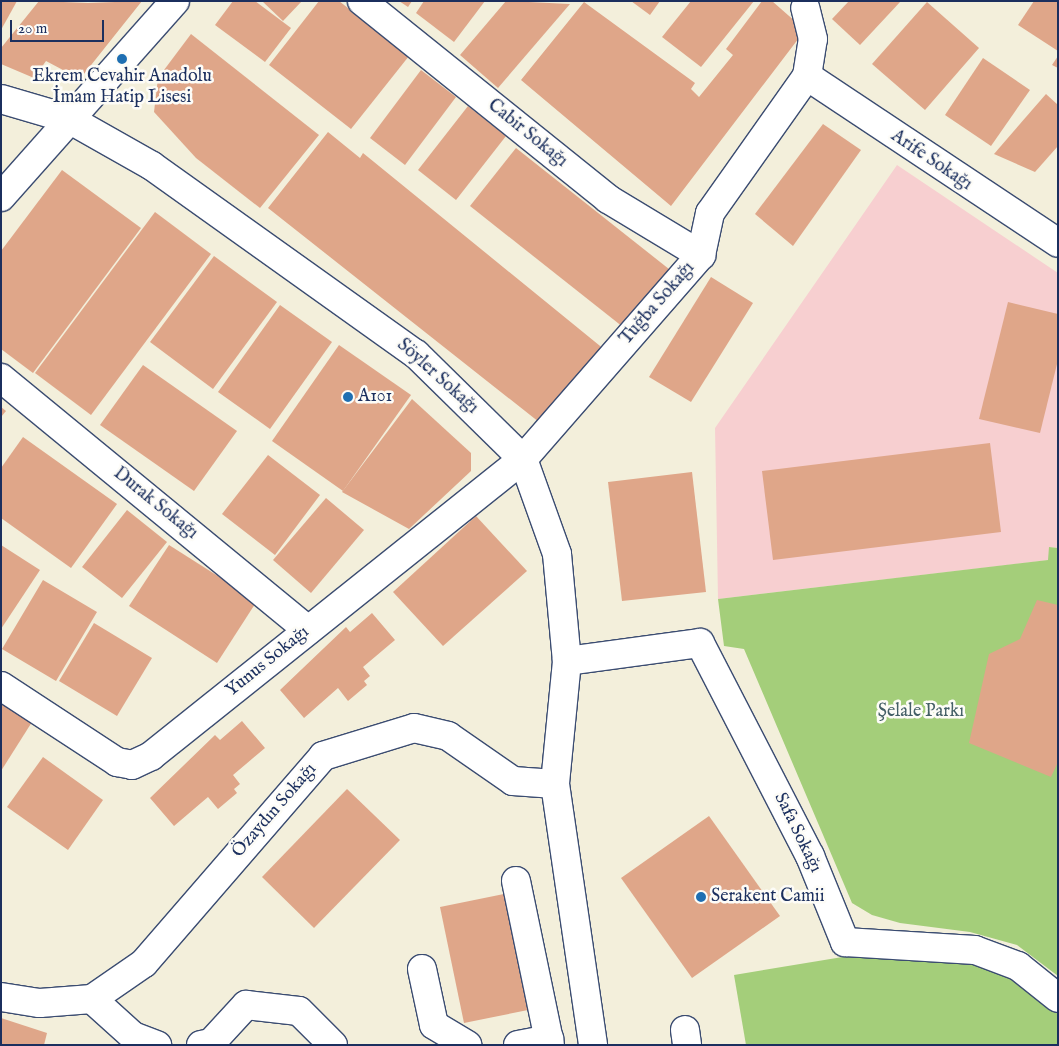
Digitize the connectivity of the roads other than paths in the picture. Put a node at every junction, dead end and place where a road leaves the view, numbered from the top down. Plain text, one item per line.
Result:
1 (175, 1) edge
2 (362, 1) edge
3 (805, 3) edge
4 (807, 76) junction
5 (1, 99) edge
6 (69, 119) junction
7 (1, 197) edge
8 (1058, 243) edge
9 (701, 255) junction
10 (1, 378) edge
11 (523, 459) junction
12 (308, 630) junction
13 (567, 661) junction
14 (1, 686) edge
15 (555, 784) junction
16 (516, 881) dead end
17 (422, 969) dead end
18 (1, 997) edge
19 (1058, 998) edge
20 (92, 999) junction
21 (550, 1042) edge
22 (156, 1045) edge
23 (201, 1045) edge
24 (333, 1045) edge
25 (467, 1045) edge
26 (518, 1045) edge
27 (592, 1045) edge

1 - 6 street
2 - 9 street, Cabir Sokağı
3 - 4 street, Tuğba Sokağı
4 - 8 street, Arife Sokağı
4 - 9 street, Tuğba Sokağı
5 - 6 street, Söyler Sokağı
6 - 7 street
6 - 11 street, Söyler Sokağı
9 - 11 street, Tuğba Sokağı
10 - 12 street, Durak Sokağı
11 - 12 street, Yunus Sokağı
11 - 13 street, Söyler Sokağı
12 - 14 street, Yunus Sokağı
13 - 15 street, Söyler Sokağı
13 - 19 street, Safa Sokağı
15 - 20 street, Özaydın Sokağı
15 - 27 street
16 - 21 street
17 - 25 street
18 - 20 street
20 - 22 street
21 - 26 street
23 - 24 street

